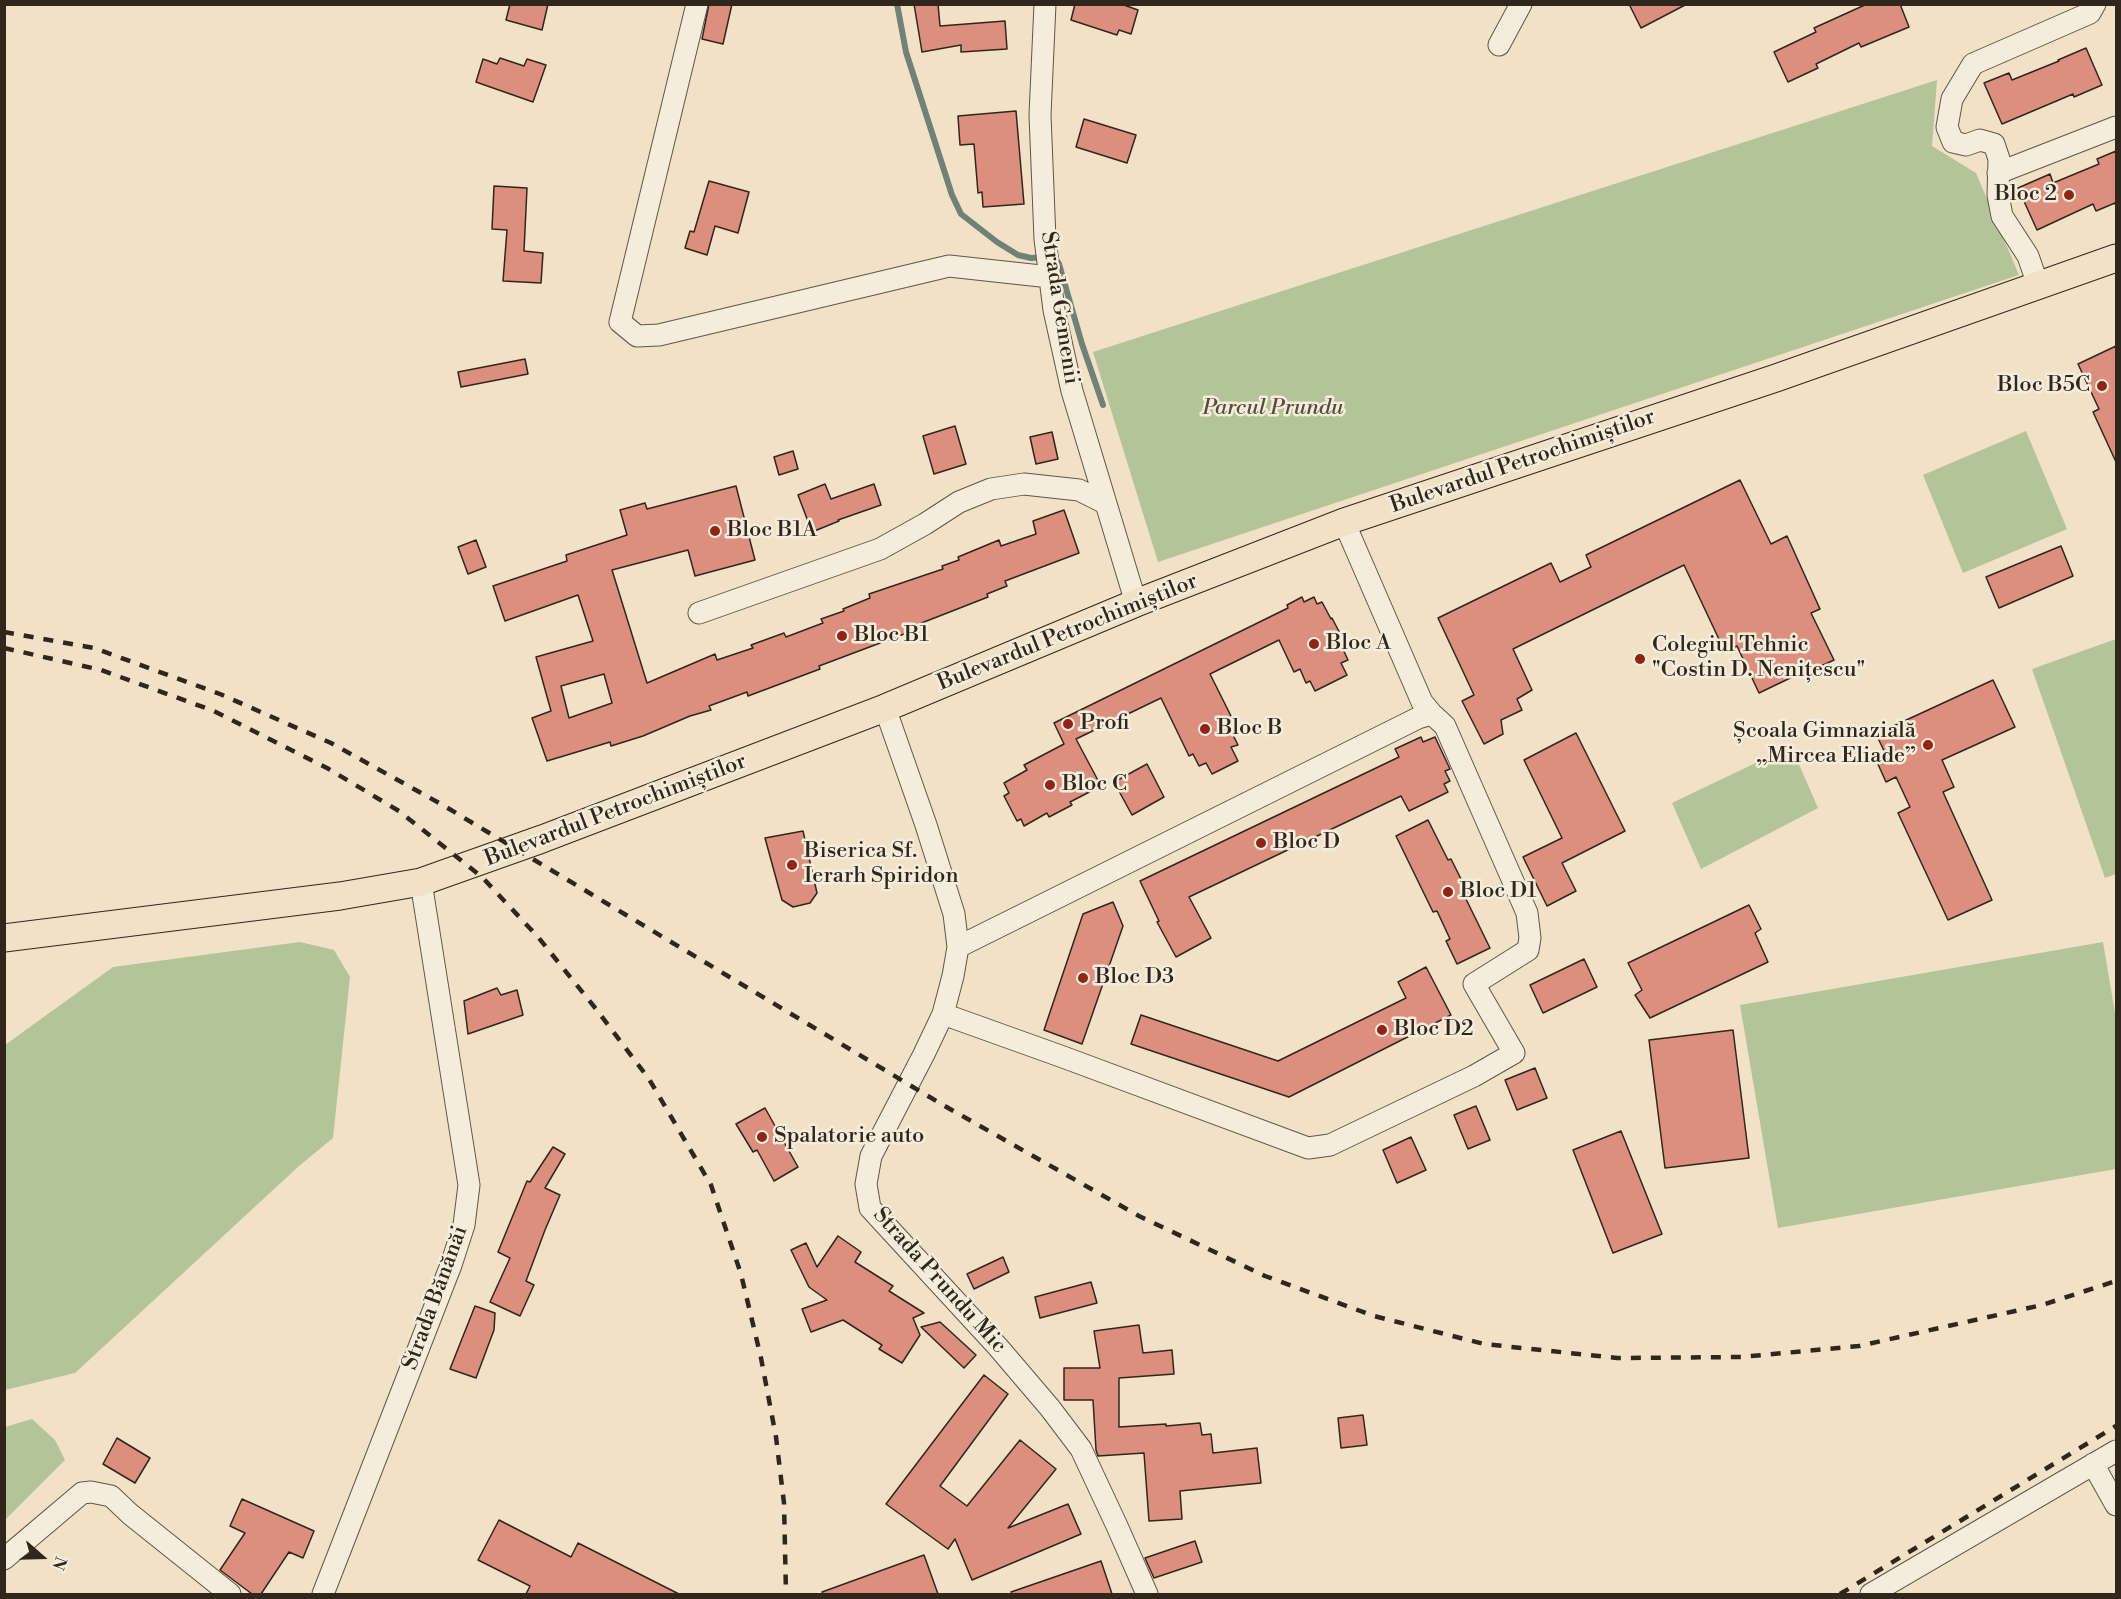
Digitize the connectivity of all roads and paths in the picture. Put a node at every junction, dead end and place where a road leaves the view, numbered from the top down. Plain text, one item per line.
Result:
1 (697, 4) edge
2 (1045, 4) edge
3 (1521, 4) edge
4 (2095, 4) edge
5 (1499, 45) dead end
6 (2116, 127) edge
7 (1998, 172) junction
8 (2116, 258) edge
9 (1050, 277) junction
10 (2038, 285) junction
11 (1105, 503) junction
12 (1344, 522) junction
13 (1136, 603) junction
14 (699, 613) dead end
15 (885, 708) junction
16 (1432, 714) junction
17 (421, 882) junction
18 (4, 938) edge
19 (958, 947) junction
20 (943, 1014) junction
21 (2116, 1451) edge
22 (2093, 1464) junction
23 (2116, 1505) edge
24 (4, 1558) edge
25 (230, 1594) edge
26 (322, 1594) edge
27 (1147, 1594) edge
28 (1871, 1594) edge

1 - 9 street
2 - 9 street, Strada Gemenii
3 - 5 street
4 - 7 street
6 - 7 street
7 - 10 street
8 - 10 main road, Bulevardul Petrochimiștilor
9 - 11 street, Strada Gemenii
10 - 12 main road, Bulevardul Petrochimiștilor
11 - 13 street, Strada Gemenii
11 - 14 street
12 - 13 main road, Bulevardul Petrochimiștilor
12 - 16 street
13 - 15 main road, Bulevardul Petrochimiștilor
15 - 17 main road, Bulevardul Petrochimiștilor
15 - 19 street, Strada Prundu Mic
16 - 19 street
16 - 20 street
17 - 18 main road, Bulevardul Petrochimiștilor
17 - 26 street, Strada Bănănăi
19 - 20 street, Strada Prundu Mic
20 - 27 street, Strada Prundu Mic
21 - 22 street
22 - 23 street
22 - 28 street
24 - 25 street

